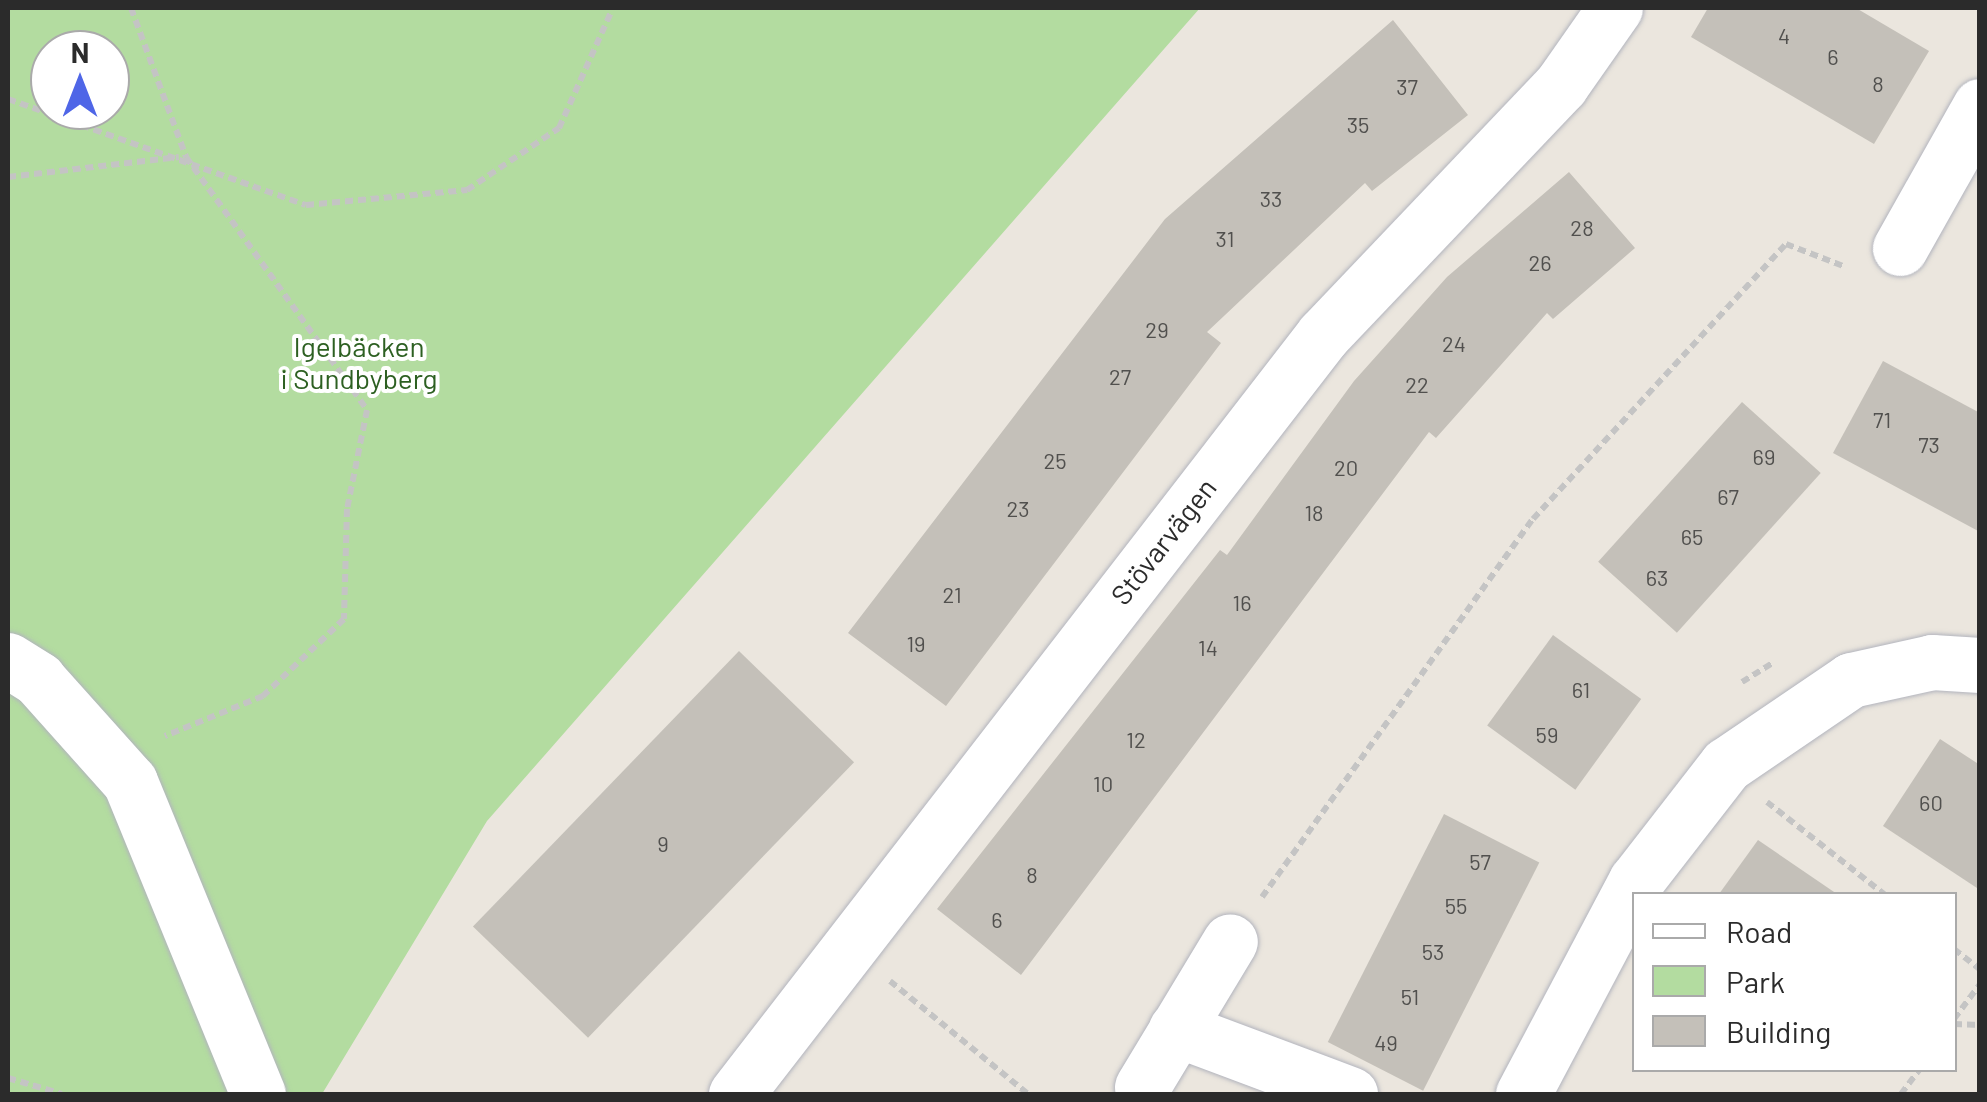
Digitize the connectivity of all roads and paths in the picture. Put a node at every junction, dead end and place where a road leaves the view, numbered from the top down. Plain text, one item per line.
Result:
1 (132, 8) edge
2 (612, 8) edge
3 (1614, 8) edge
4 (8, 99) edge
5 (1980, 106) edge
6 (186, 156) junction
7 (8, 178) edge
8 (1900, 248) joint
9 (8, 660) edge
10 (1980, 665) edge
11 (111, 758) junction
12 (1726, 765) junction
13 (1882, 892) edge
14 (1230, 940) joint
15 (1957, 951) edge
16 (842, 952) junction
17 (1980, 969) edge
18 (1980, 984) edge
19 (1957, 1018) edge
20 (1176, 1030) junction
21 (1918, 1072) edge
22 (8, 1078) edge
23 (1142, 1086) dead end
24 (62, 1094) edge
25 (258, 1094) edge
26 (736, 1094) edge
27 (1028, 1094) edge
28 (1350, 1094) edge
29 (1523, 1094) edge
30 (1901, 1094) edge

1 - 6 path
2 - 6 path
3 - 16 street, Stövarvägen
4 - 6 path
5 - 8 street
6 - 7 path
6 - 11 path
8 - 14 path
9 - 11 street
10 - 12 street
11 - 25 street
12 - 13 path
12 - 29 street
14 - 20 street
15 - 17 path
16 - 26 street, Stövarvägen
16 - 27 path
18 - 19 path
20 - 23 street
20 - 28 street
21 - 30 path
22 - 24 path

